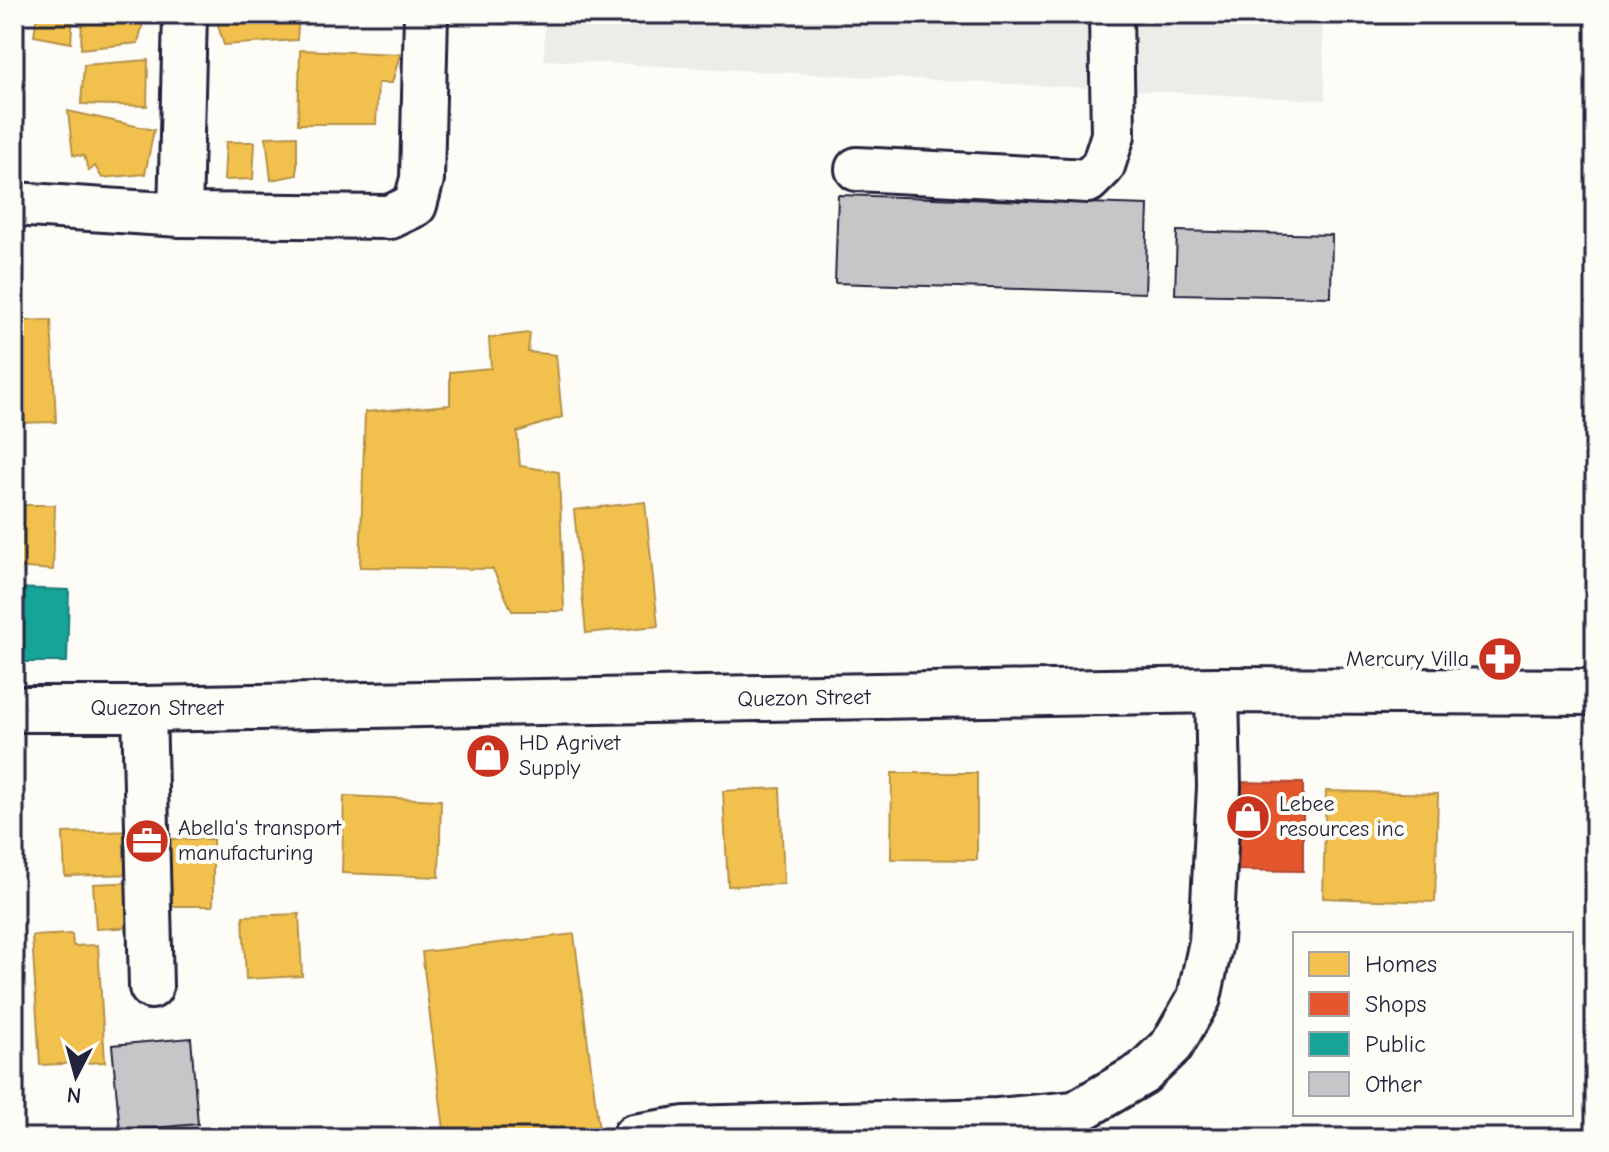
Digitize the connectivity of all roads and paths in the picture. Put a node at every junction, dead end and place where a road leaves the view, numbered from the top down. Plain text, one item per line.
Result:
1 (185, 14) edge
2 (426, 14) edge
3 (1111, 14) edge
4 (857, 169) dead end
5 (14, 204) edge
6 (180, 215) junction
7 (1217, 690) junction
8 (1595, 692) edge
9 (14, 709) edge
10 (144, 709) junction
11 (151, 987) dead end
12 (634, 1136) dead end

1 - 6 street
2 - 6 street
3 - 4 street
5 - 6 street
7 - 8 main road, Quezon Street
7 - 10 main road, Quezon Street
7 - 12 street
9 - 10 main road, Quezon Street
10 - 11 street

